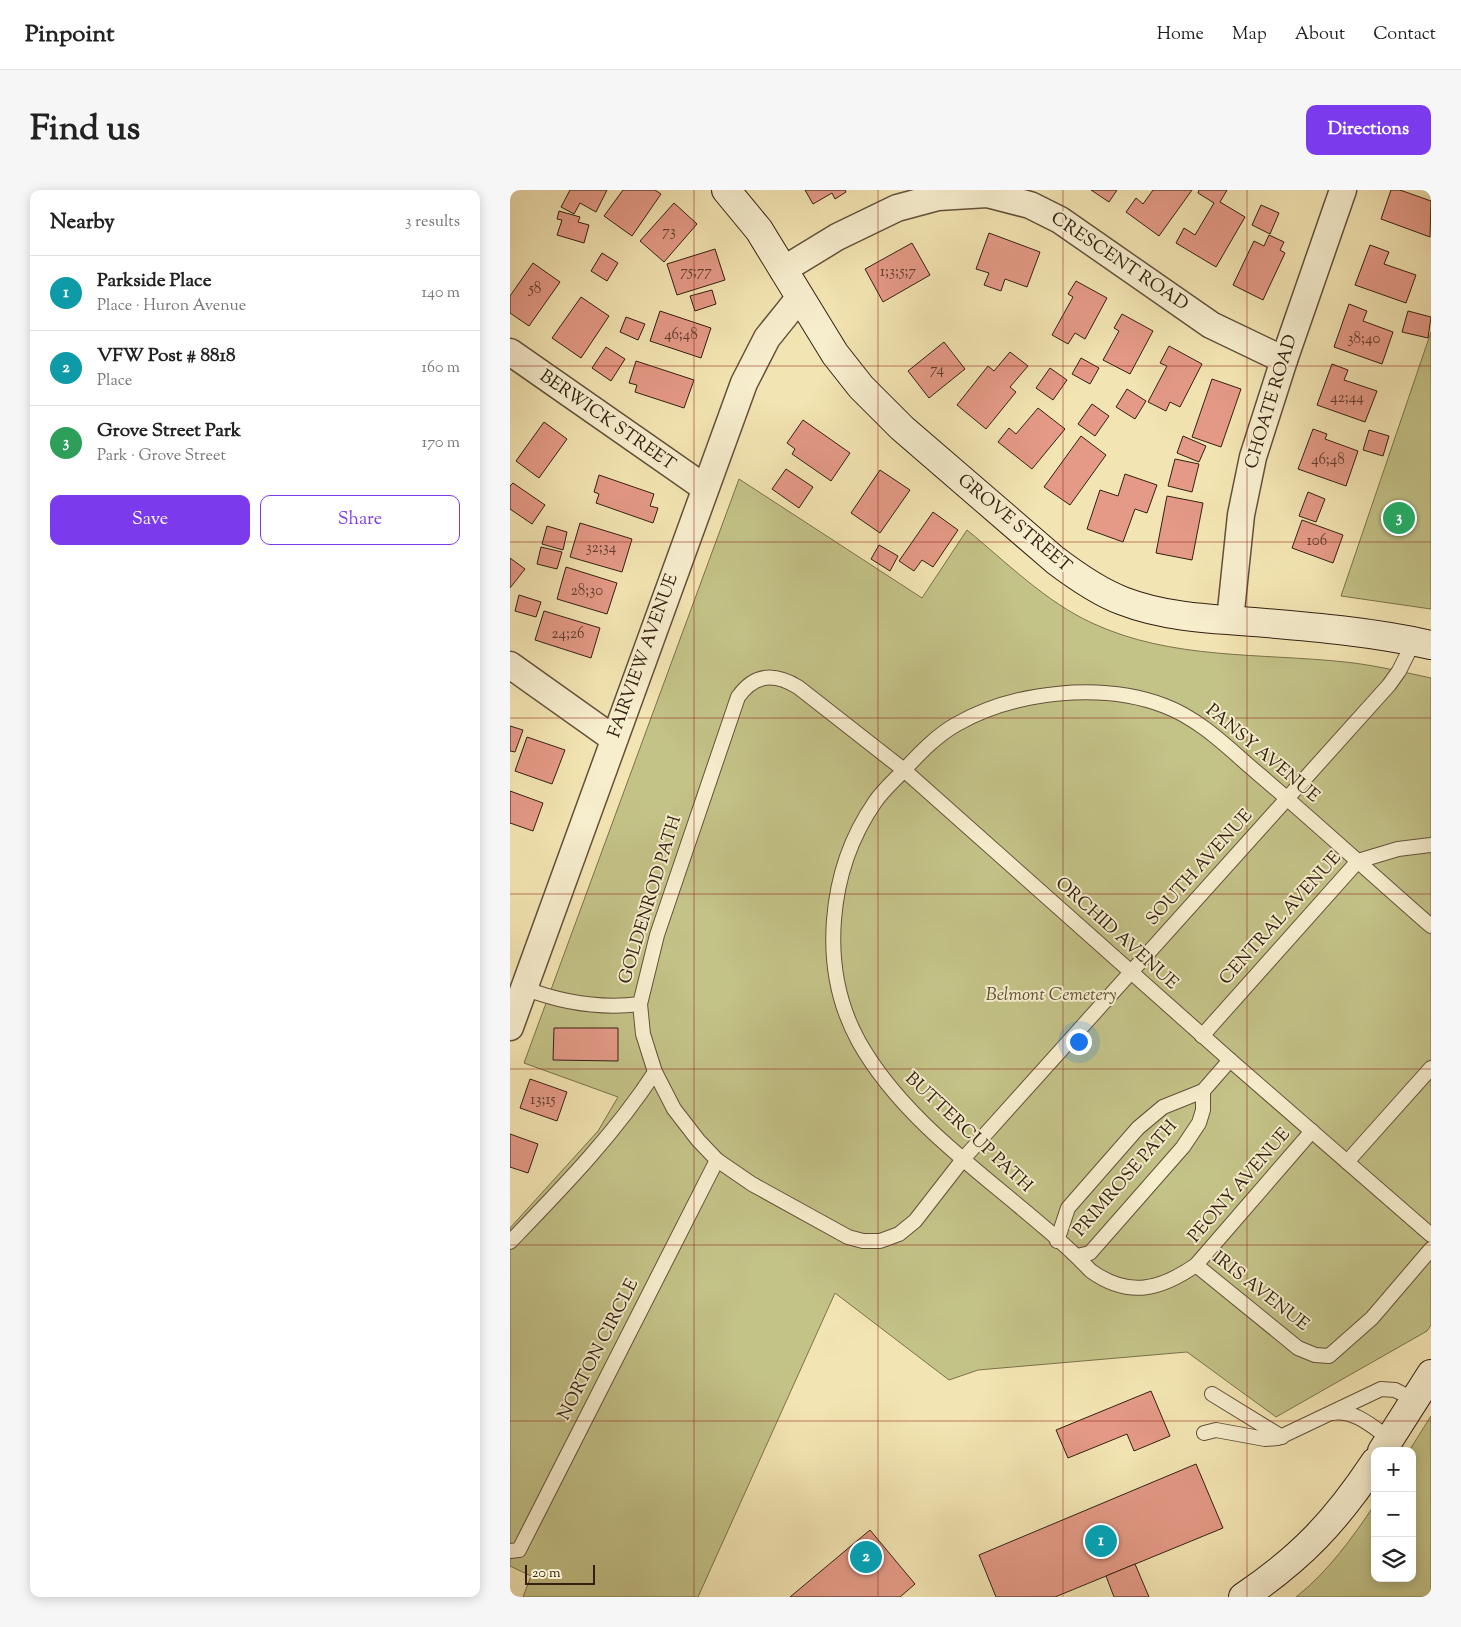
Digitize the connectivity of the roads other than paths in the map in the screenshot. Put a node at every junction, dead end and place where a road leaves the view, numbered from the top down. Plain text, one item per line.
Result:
1 (726, 190) edge
2 (1343, 190) edge
3 (783, 270) junction
4 (800, 297) junction
5 (510, 352) edge
6 (1284, 360) junction
7 (706, 488) junction
8 (1230, 620) junction
9 (1422, 643) edge
10 (510, 665) edge
11 (766, 676) joint
12 (614, 739) junction
13 (904, 770) junction
14 (1287, 799) junction
15 (1431, 845) edge
16 (1358, 861) junction
17 (1431, 926) edge
18 (1132, 973) junction
19 (517, 985) edge
20 (640, 1004) junction
21 (510, 1027) edge
22 (1202, 1036) junction
23 (1230, 1060) junction
24 (1431, 1068) edge
25 (655, 1072) junction
26 (1203, 1091) junction
27 (1312, 1131) junction
28 (964, 1158) junction
29 (717, 1160) junction
30 (1347, 1162) junction
31 (1431, 1235) edge
32 (1057, 1241) junction
33 (510, 1242) edge
34 (1431, 1250) edge
35 (1076, 1256) junction
36 (1196, 1265) junction
37 (1431, 1374) edge
38 (1212, 1394) dead end
39 (1415, 1400) junction
40 (1329, 1413) junction
41 (1204, 1433) dead end
42 (1282, 1437) junction
43 (1386, 1445) edge
44 (1371, 1468) edge
45 (510, 1551) edge
46 (1243, 1597) edge

1 - 3 street, GROVE STREET
2 - 6 street, CHOATE ROAD
3 - 4 street, GROVE STREET
3 - 6 street, CRESCENT ROAD
4 - 7 street, FAIRVIEW AVENUE
4 - 8 street, GROVE STREET
5 - 7 street, BERWICK STREET
6 - 8 street, CHOATE ROAD
7 - 12 street, FAIRVIEW AVENUE
8 - 9 street, GROVE STREET
9 - 14 lane, SOUTH AVENUE
10 - 12 street
11 - 13 lane, ORCHID AVENUE
11 - 20 lane, GOLDENROD PATH
12 - 19 street, FAIRVIEW AVENUE
13 - 14 lane, PANSY AVENUE
13 - 18 lane, ORCHID AVENUE
13 - 28 lane, BUTTERCUP PATH
14 - 16 lane, PANSY AVENUE
14 - 18 lane, SOUTH AVENUE
15 - 16 lane, CENTRAL AVENUE
16 - 17 lane, PANSY AVENUE
16 - 22 lane, CENTRAL AVENUE
18 - 22 lane, ORCHID AVENUE
18 - 28 lane, SOUTH AVENUE
19 - 20 lane
19 - 21 street, FAIRVIEW AVENUE
20 - 25 lane, GOLDENROD PATH
22 - 23 lane, ORCHID AVENUE
23 - 26 lane
23 - 27 lane, ORCHID AVENUE
24 - 30 lane
25 - 29 lane, GOLDENROD PATH
25 - 33 lane
26 - 32 lane
26 - 35 lane, PRIMROSE PATH
27 - 30 lane, ORCHID AVENUE
27 - 36 lane, PEONY AVENUE
28 - 29 lane, GOLDENROD PATH
28 - 32 lane, BUTTERCUP PATH
29 - 45 lane, NORTON CIRCLE
30 - 31 lane, ORCHID AVENUE
32 - 35 lane, IRIS AVENUE
34 - 36 lane, IRIS AVENUE
35 - 36 lane, IRIS AVENUE
37 - 39 street
38 - 42 lane
39 - 40 lane
39 - 43 street
40 - 42 lane
40 - 43 lane
41 - 42 lane
44 - 46 street

